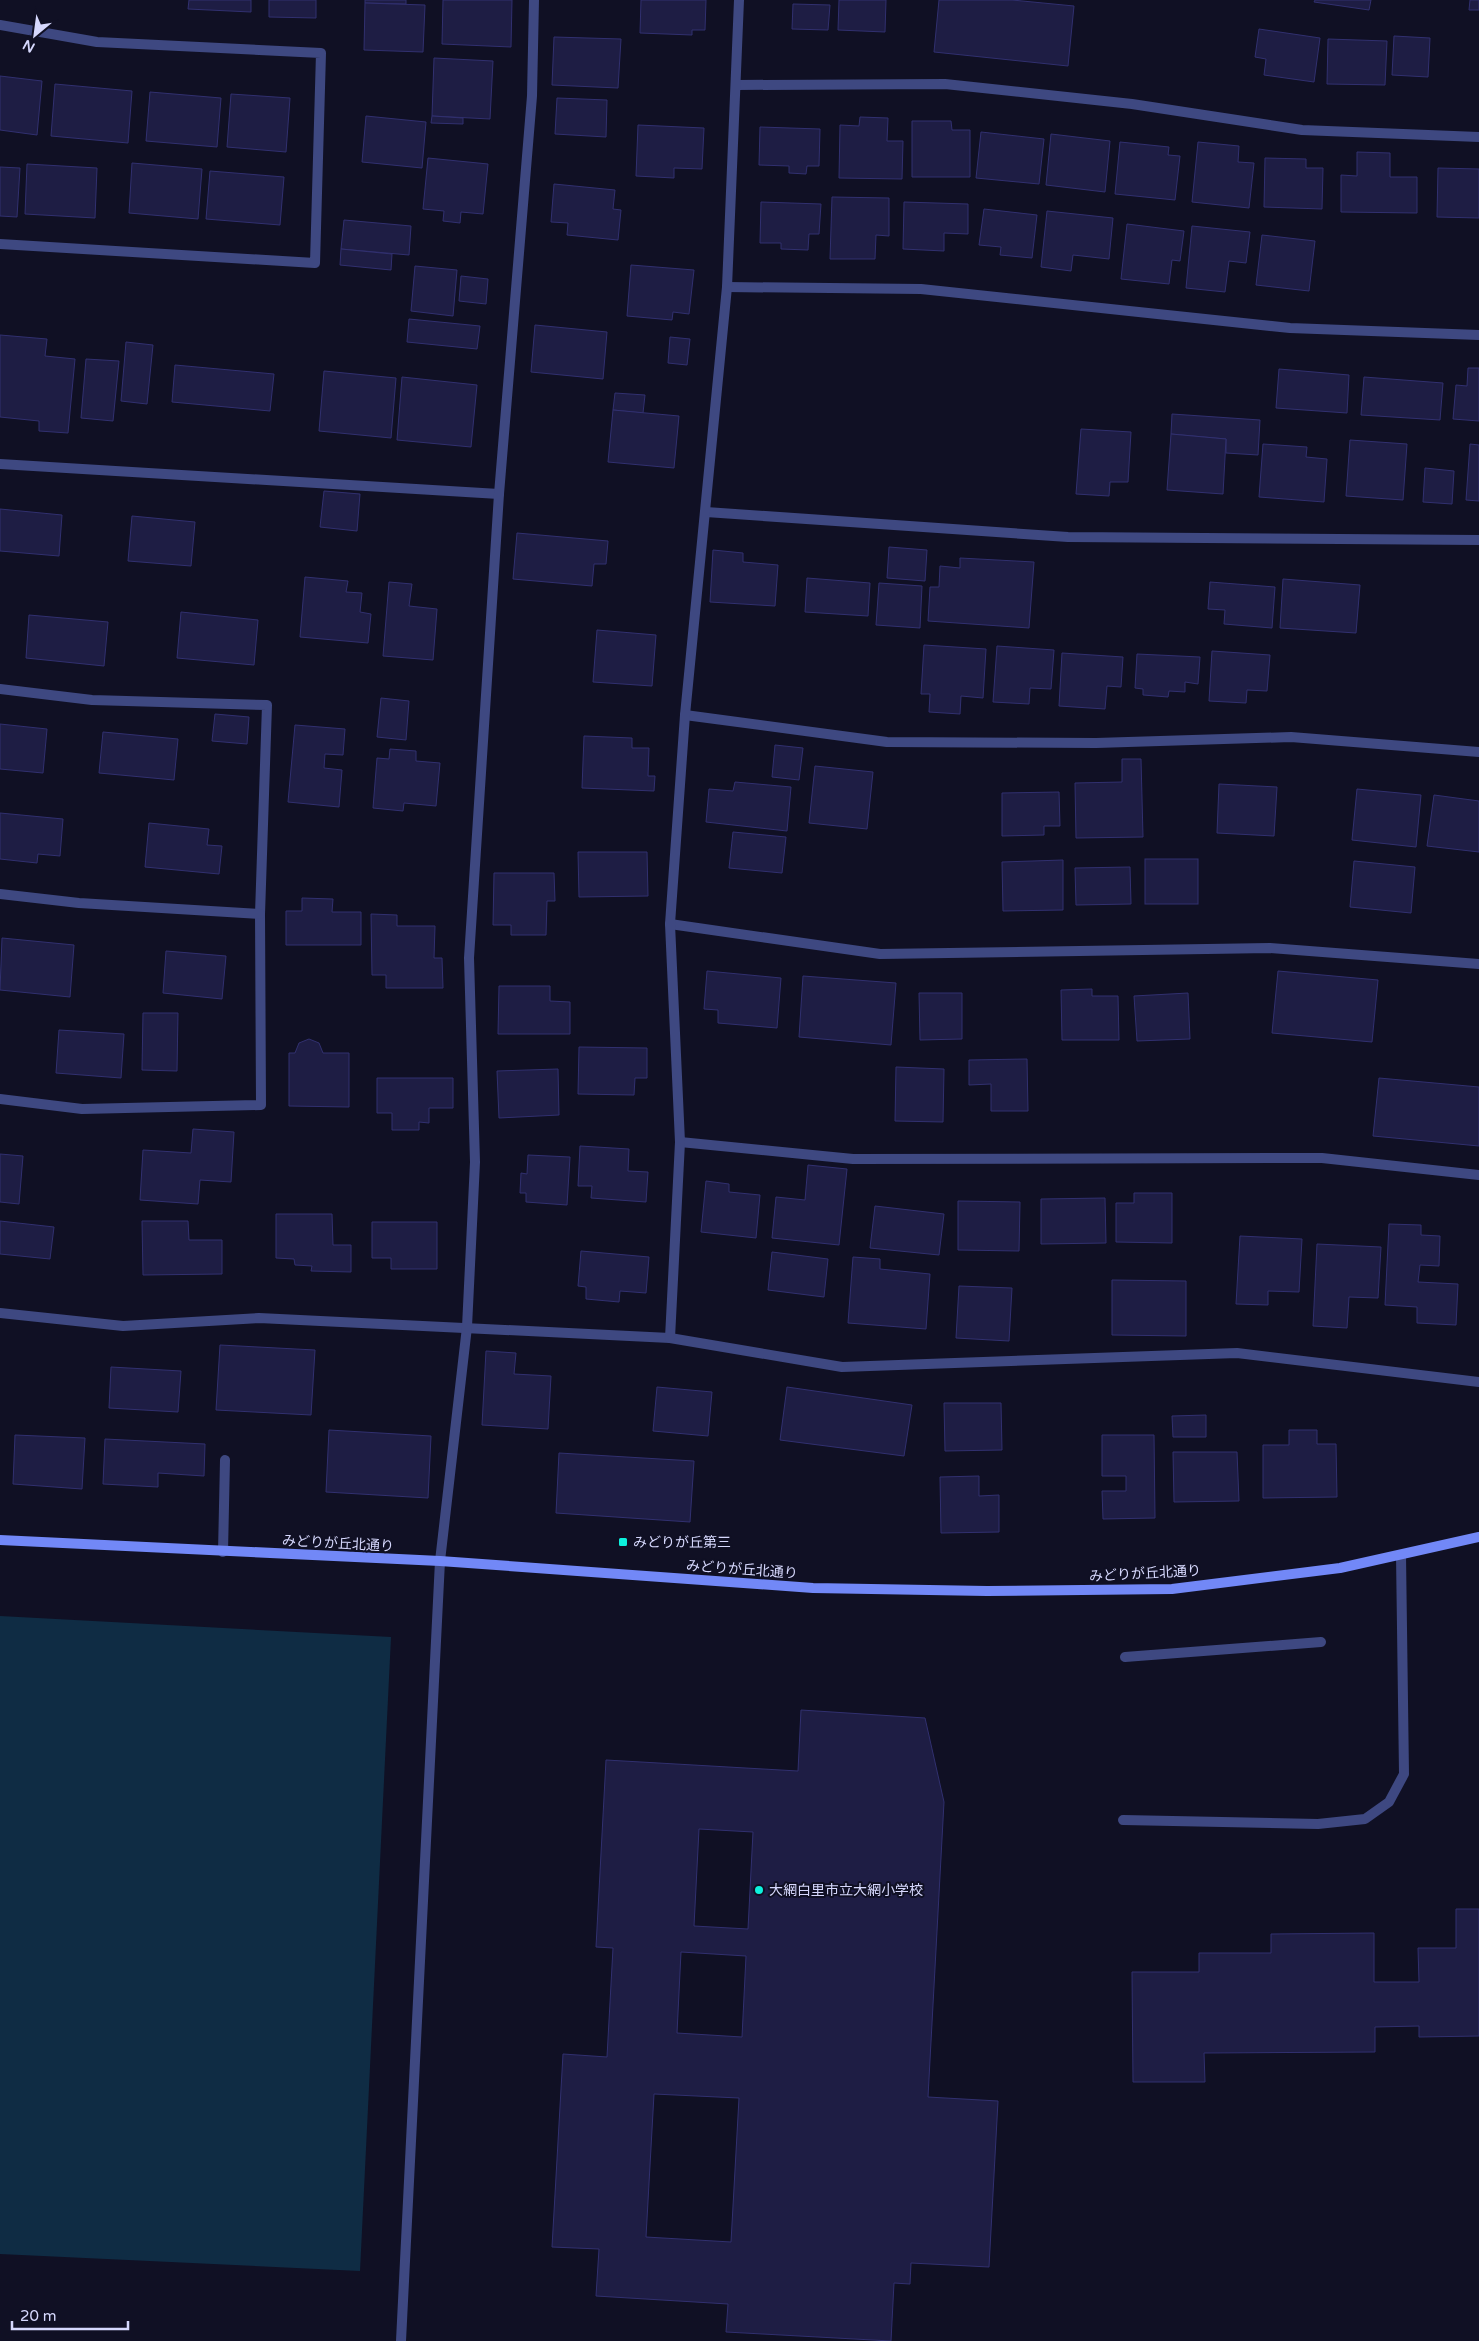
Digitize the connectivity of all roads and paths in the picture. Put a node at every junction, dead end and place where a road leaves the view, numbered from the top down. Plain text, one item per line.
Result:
1 (534, 0) edge
2 (739, 0) edge
3 (0, 25) edge
4 (737, 84) junction
5 (1479, 137) edge
6 (0, 244) edge
7 (727, 287) junction
8 (1479, 335) edge
9 (0, 464) edge
10 (499, 494) junction
11 (706, 512) junction
12 (1479, 540) edge
13 (0, 689) edge
14 (685, 715) junction
15 (1479, 752) edge
16 (0, 894) edge
17 (260, 914) junction
18 (670, 924) junction
19 (1479, 964) edge
20 (0, 1099) edge
21 (680, 1142) junction
22 (1479, 1175) edge
23 (0, 1313) edge
24 (467, 1328) junction
25 (670, 1338) junction
26 (1479, 1382) edge
27 (225, 1460) dead end
28 (1479, 1537) edge
29 (0, 1540) edge
30 (223, 1552) junction
31 (1400, 1554) junction
32 (440, 1562) junction
33 (1320, 1642) dead end
34 (1125, 1657) dead end
35 (1123, 1820) dead end
36 (401, 2341) edge

1 - 10 street
2 - 4 street
3 - 6 street
4 - 5 street
4 - 7 street
7 - 8 street
7 - 11 street
9 - 10 street
10 - 24 street
11 - 12 street
11 - 14 street
13 - 17 street
14 - 15 street
14 - 18 street
16 - 17 street
17 - 20 street
18 - 19 street
18 - 21 street
21 - 22 street
21 - 25 street
23 - 24 street
24 - 25 street
24 - 32 street
25 - 26 street
27 - 30 street
28 - 31 street, みどりが丘北通り
29 - 30 street, みどりが丘北通り
30 - 32 street, みどりが丘北通り
31 - 32 street, みどりが丘北通り
31 - 35 street
32 - 36 street
33 - 34 street

